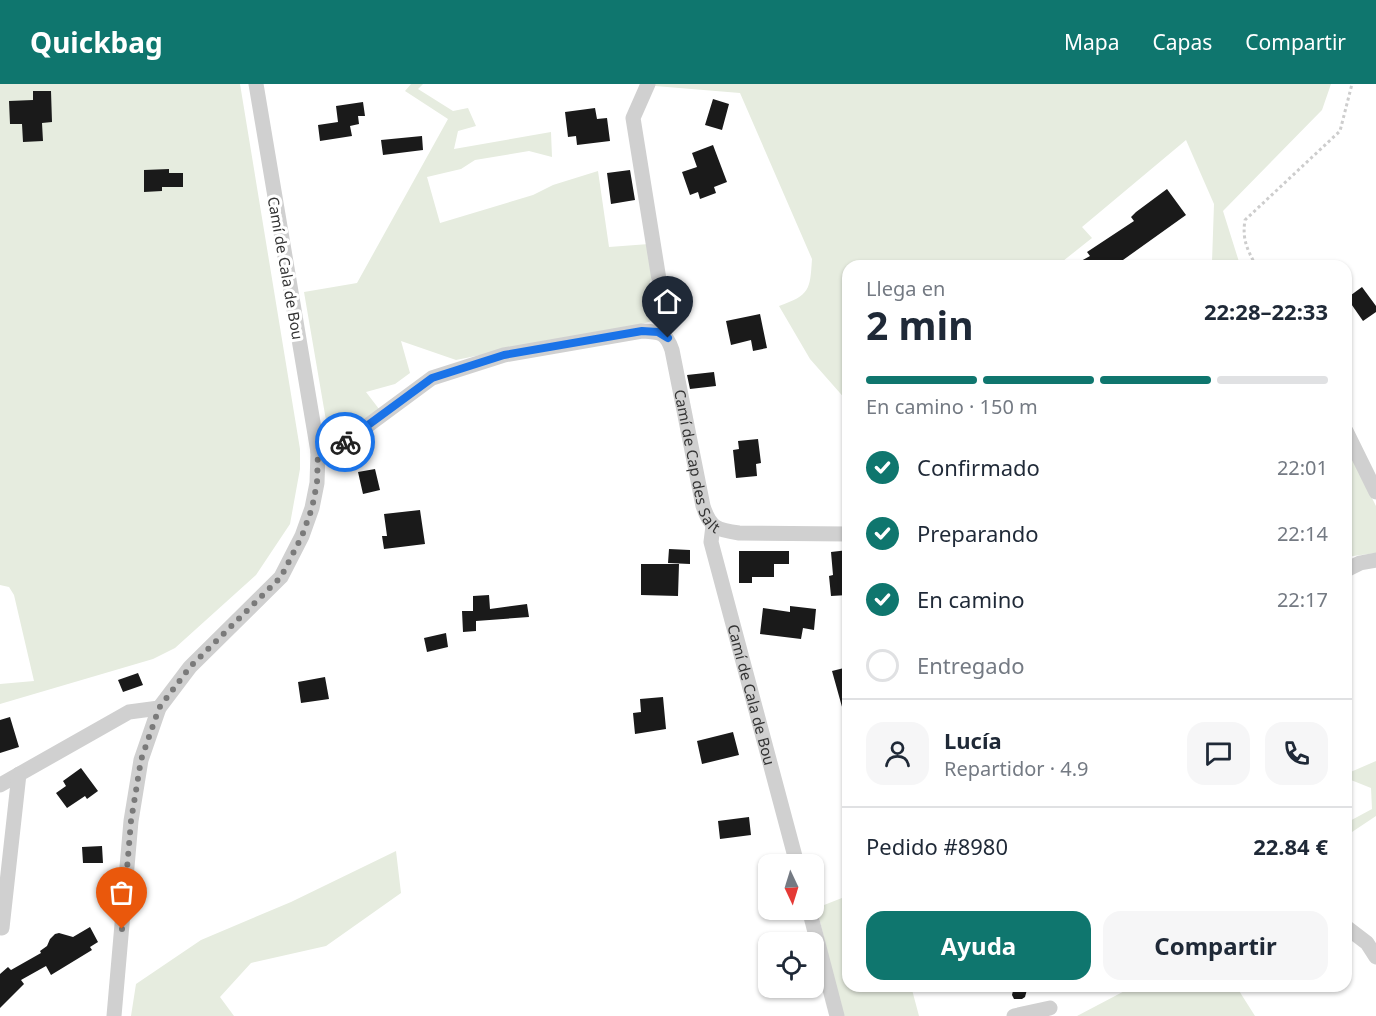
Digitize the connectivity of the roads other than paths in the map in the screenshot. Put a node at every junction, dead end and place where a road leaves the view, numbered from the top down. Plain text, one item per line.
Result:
1 (256, 84) edge
2 (648, 84) edge
3 (658, 332) junction
4 (1352, 443) edge
5 (318, 452) junction
6 (1376, 492) edge
7 (713, 526) junction
8 (842, 534) edge
9 (1376, 560) edge
10 (1352, 567) edge
11 (159, 708) junction
12 (19, 774) junction
13 (0, 785) edge
14 (794, 854) edge
15 (812, 920) edge
16 (2, 928) dead end
17 (1352, 932) edge
18 (1376, 957) edge
19 (1050, 1008) dead end
20 (114, 1016) edge
21 (837, 1016) edge
22 (1014, 1016) edge

1 - 5 street, Camí de Cala de Bou
2 - 3 street
3 - 5 street
3 - 7 street, Camí de Cap des Salt
4 - 6 street
5 - 11 street
7 - 8 street, Camí de Cap des Salt
7 - 14 street, Camí de Cala de Bou
9 - 10 street
11 - 12 street
11 - 20 street
12 - 13 street
12 - 16 street
15 - 21 street
17 - 18 street
19 - 22 street

